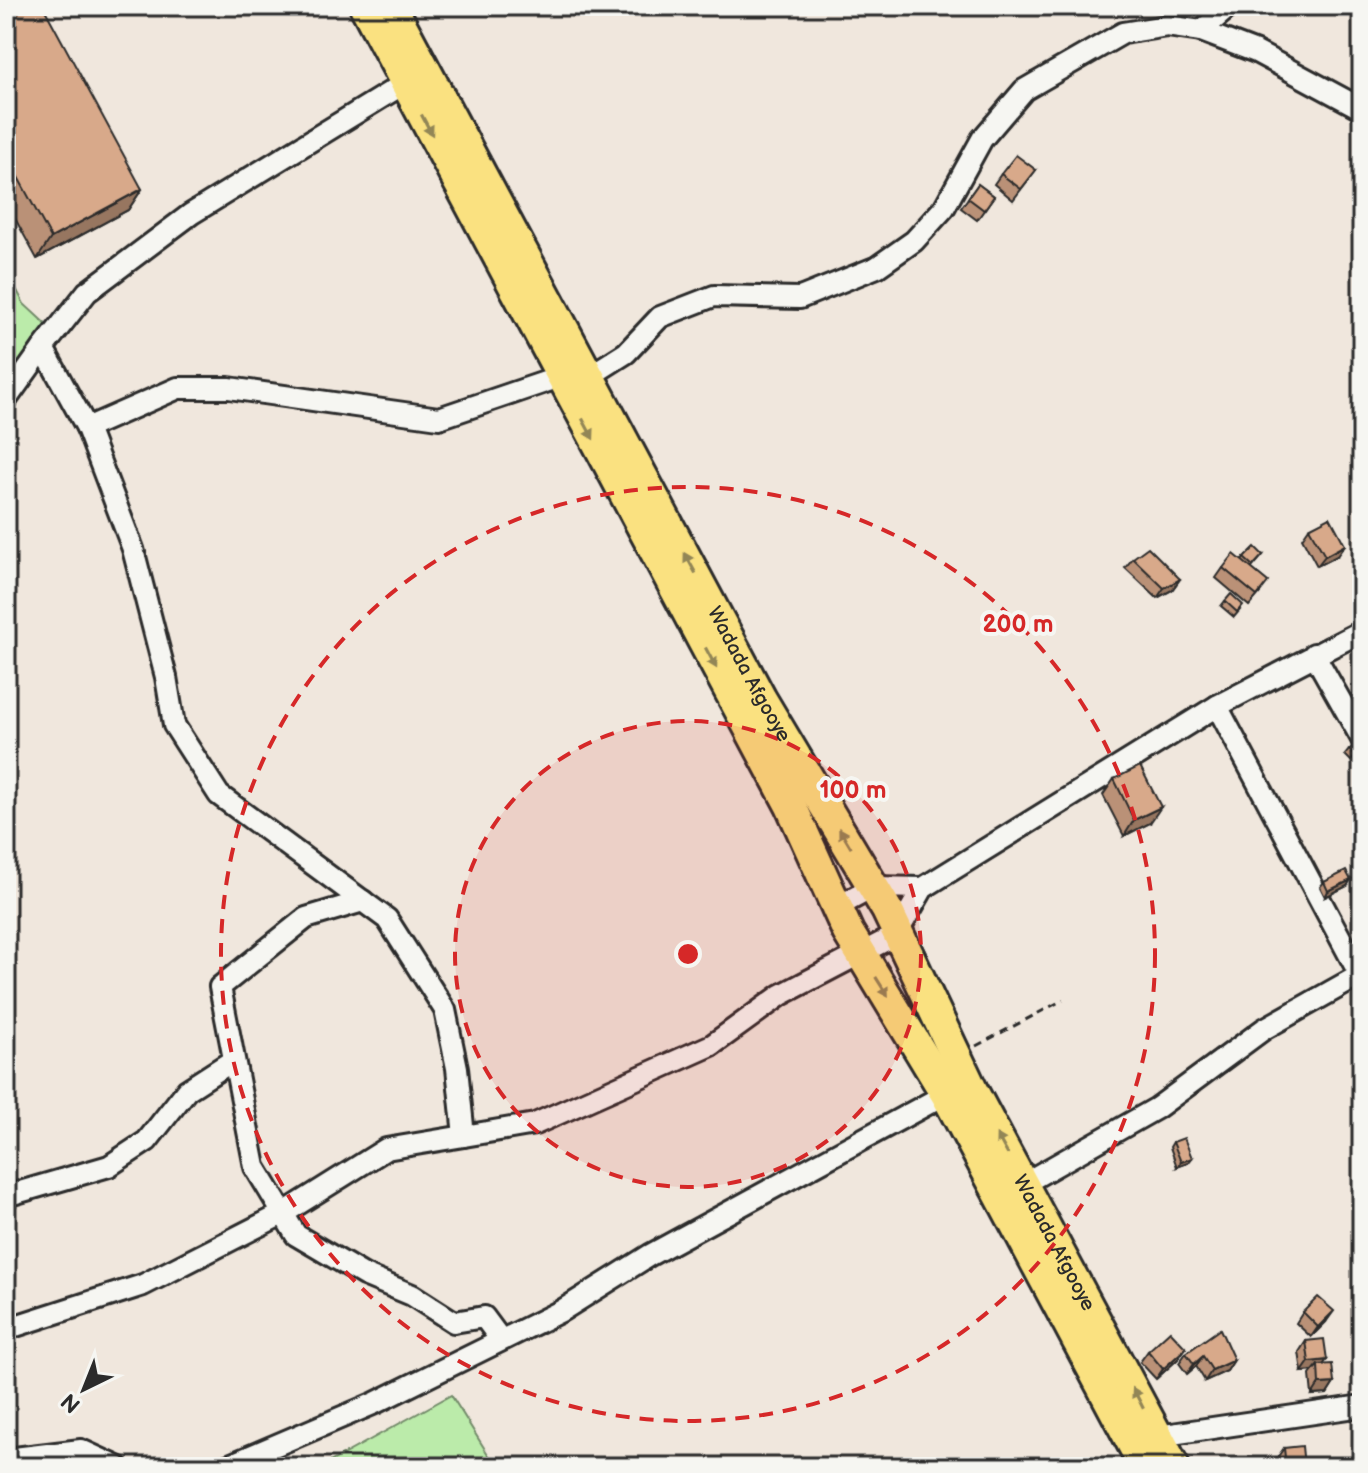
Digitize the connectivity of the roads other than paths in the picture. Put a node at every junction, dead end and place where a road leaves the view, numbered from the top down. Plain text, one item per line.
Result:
1 (365, 6) edge
2 (391, 6) edge
3 (1230, 6) edge
4 (1201, 31) junction
5 (405, 83) junction
6 (1362, 109) edge
7 (43, 348) junction
8 (574, 377) junction
9 (6, 400) edge
10 (87, 428) junction
11 (1362, 631) edge
12 (1314, 654) junction
13 (1217, 706) junction
14 (1362, 739) edge
15 (874, 887) junction
16 (923, 888) junction
17 (363, 901) junction
18 (837, 907) junction
19 (896, 935) junction
20 (861, 953) junction
21 (1361, 975) edge
22 (232, 1061) junction
23 (946, 1094) junction
24 (464, 1136) junction
25 (1023, 1184) junction
26 (6, 1196) edge
27 (284, 1213) junction
28 (6, 1329) edge
29 (501, 1340) junction
30 (1362, 1406) edge
31 (1158, 1436) junction
32 (6, 1459) edge
33 (118, 1467) edge
34 (225, 1467) edge
35 (1145, 1467) edge
36 (1174, 1467) edge

1 - 5 highway, Wadada Afgooye
2 - 8 highway, Wadada Afgooye
3 - 4 street
4 - 6 street
4 - 8 street
5 - 7 street
5 -> 8 highway, Wadada Afgooye
7 - 9 street
7 - 10 street
8 - 10 street
15 -> 8 highway, Wadada Afgooye
8 -> 18 highway, Wadada Afgooye
10 - 17 street
11 - 12 street
12 - 13 street
12 - 14 street
13 - 16 street
13 - 21 street
15 - 16 street
15 - 18 street
15 - 19 highway, Wadada Afgooye
16 - 19 street
17 - 22 street
17 - 24 street
18 - 20 highway, Wadada Afgooye
19 - 20 street
25 -> 19 highway, Wadada Afgooye
20 -> 23 highway, Wadada Afgooye
20 - 24 street
21 - 25 street
22 - 26 street
22 - 27 street
23 - 29 street
23 - 35 highway, Wadada Afgooye
24 - 27 street
31 -> 25 highway, Wadada Afgooye
27 - 28 street
27 - 29 street
29 - 34 street
30 - 31 street
31 - 36 highway, Wadada Afgooye
32 - 33 street

